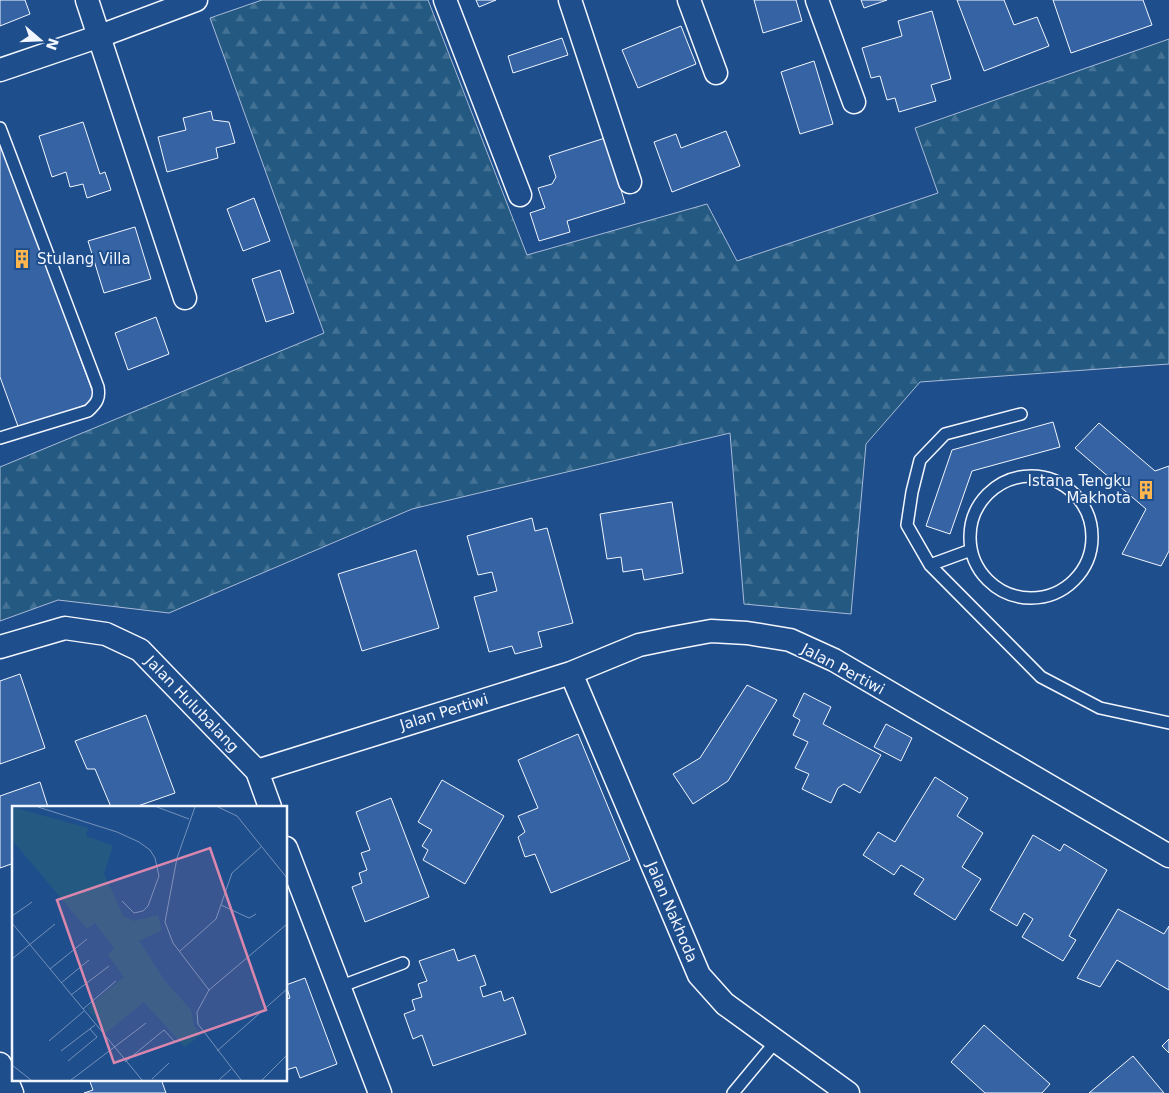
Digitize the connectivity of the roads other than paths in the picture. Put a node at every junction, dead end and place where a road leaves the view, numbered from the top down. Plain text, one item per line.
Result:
1 (87, 0) edge
2 (196, 0) edge
3 (445, 0) edge
4 (570, 0) edge
5 (689, 0) edge
6 (817, 0) edge
7 (100, 36) junction
8 (0, 70) edge
9 (716, 73) dead end
10 (854, 102) dead end
11 (0, 128) edge
12 (630, 182) dead end
13 (520, 195) dead end
14 (185, 298) dead end
15 (1021, 414) dead end
16 (0, 438) edge
17 (971, 550) junction
18 (930, 565) junction
19 (0, 647) edge
20 (571, 673) junction
21 (1169, 723) edge
22 (257, 771) junction
23 (270, 806) edge
24 (288, 853) edge
25 (1169, 856) edge
26 (404, 962) dead end
27 (339, 988) junction
28 (777, 1040) junction
29 (0, 1064) edge
30 (12, 1093) edge
31 (380, 1093) edge
32 (732, 1093) edge
33 (848, 1093) edge

1 - 7 street
2 - 7 street
3 - 13 street
4 - 12 street
5 - 9 street
6 - 10 street
7 - 8 street
7 - 14 street
11 - 16 lane
15 - 18 lane
17 - 17 lane
17 - 18 lane
18 - 21 lane
19 - 22 street, Jalan Hulubalang
20 - 22 street, Jalan Pertiwi
20 - 25 street, Jalan Pertiwi
20 - 28 street, Jalan Nakhoda
22 - 23 street, Jalan Hulubalang
24 - 27 street
26 - 27 lane
27 - 31 street
28 - 32 lane
28 - 33 street, Jalan Nakhoda
29 - 30 street

